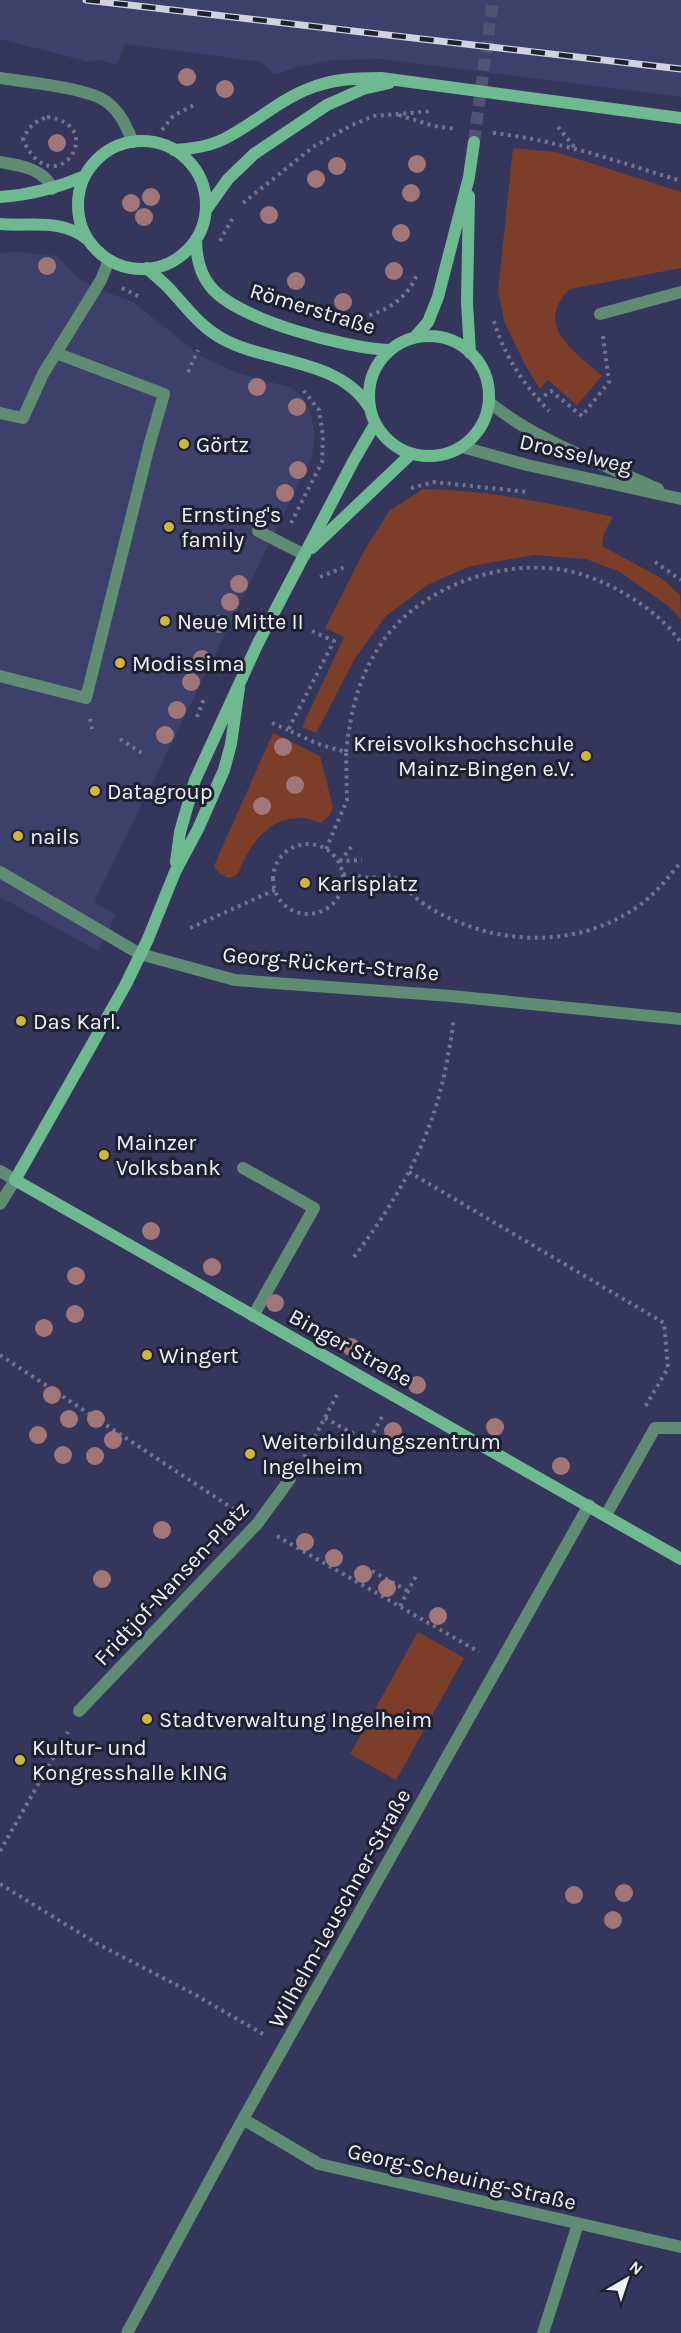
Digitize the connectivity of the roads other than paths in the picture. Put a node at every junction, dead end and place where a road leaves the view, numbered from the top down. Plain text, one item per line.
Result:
1 (0, 78) edge
2 (406, 82) junction
3 (681, 118) edge
4 (133, 142) junction
5 (474, 142) tunnel mouth
6 (174, 150) junction
7 (0, 162) edge
8 (85, 176) junction
9 (469, 177) junction
10 (52, 189) junction
11 (0, 197) edge
12 (205, 211) junction
13 (0, 224) edge
14 (196, 239) junction
15 (88, 240) junction
16 (109, 260) junction
17 (147, 268) junction
18 (681, 292) edge
19 (600, 314) road end
20 (415, 337) junction
21 (390, 350) junction
22 (56, 353) junction
23 (470, 353) junction
24 (489, 402) junction
25 (369, 408) junction
26 (0, 413) edge
27 (375, 424) junction
28 (462, 447) junction
29 (411, 454) junction
30 (681, 499) edge
31 (258, 531) dead end
32 (305, 555) junction
33 (0, 676) edge
34 (239, 688) junction
35 (0, 872) edge
36 (175, 872) junction
37 (140, 954) junction
38 (681, 1019) edge
39 (243, 1168) dead end
40 (0, 1171) edge
41 (15, 1180) junction
42 (0, 1204) edge
43 (253, 1316) junction
44 (681, 1428) edge
45 (290, 1479) dead end
46 (589, 1505) junction
47 (606, 1515) junction
48 (681, 1558) edge
49 (79, 1712) road end
50 (243, 2119) junction
51 (578, 2224) junction
52 (681, 2247) edge
53 (127, 2333) edge
54 (543, 2333) edge

1 - 4 street
2 - 3 main road
2 - 6 main road
2 - 12 main road
4 - 6 main road, Römerstraße
4 - 8 main road, Römerstraße
5 - 9 main road
6 - 12 main road, Römerstraße
7 - 10 street
8 - 10 main road, Römerstraße
8 - 15 main road, Römerstraße
9 - 20 main road
9 - 23 main road
10 - 11 main road, Römerstraße
12 - 14 main road, Römerstraße
13 - 15 main road, Römerstraße
14 - 17 main road, Römerstraße
14 - 21 main road, Römerstraße
15 - 16 main road, Römerstraße
16 - 17 main road, Römerstraße
16 - 22 street
17 - 25 main road
18 - 19 street
20 - 21 main road
20 - 23 main road
21 - 25 main road
22 - 26 street
22 - 33 street
23 - 24 main road
24 - 28 main road
24 - 30 street, Drosselweg
25 - 27 main road
27 - 29 main road
27 - 32 main road
28 - 29 main road
28 - 30 street, Drosselweg
29 - 32 main road
31 - 32 street
32 - 34 main road
34 - 36 main road
34 - 36 main road
35 - 37 street, Georg-Rückert-Straße
36 - 37 main road
37 - 38 street, Georg-Rückert-Straße
37 - 41 main road
39 - 43 street
40 - 41 street, Binger Straße
41 - 42 street
41 - 43 main road, Binger Straße
43 - 46 main road, Binger Straße
44 - 47 street
45 - 49 street, Fridtjof-Nansen-Platz
46 - 47 main road, Binger Straße
46 - 50 street, Wilhelm-Leuschner-Straße
47 - 48 main road, Binger Straße
50 - 51 street, Georg-Scheuing-Straße
50 - 53 street, Wilhelm-Leuschner-Straße
51 - 52 street, Georg-Scheuing-Straße
51 - 54 street

